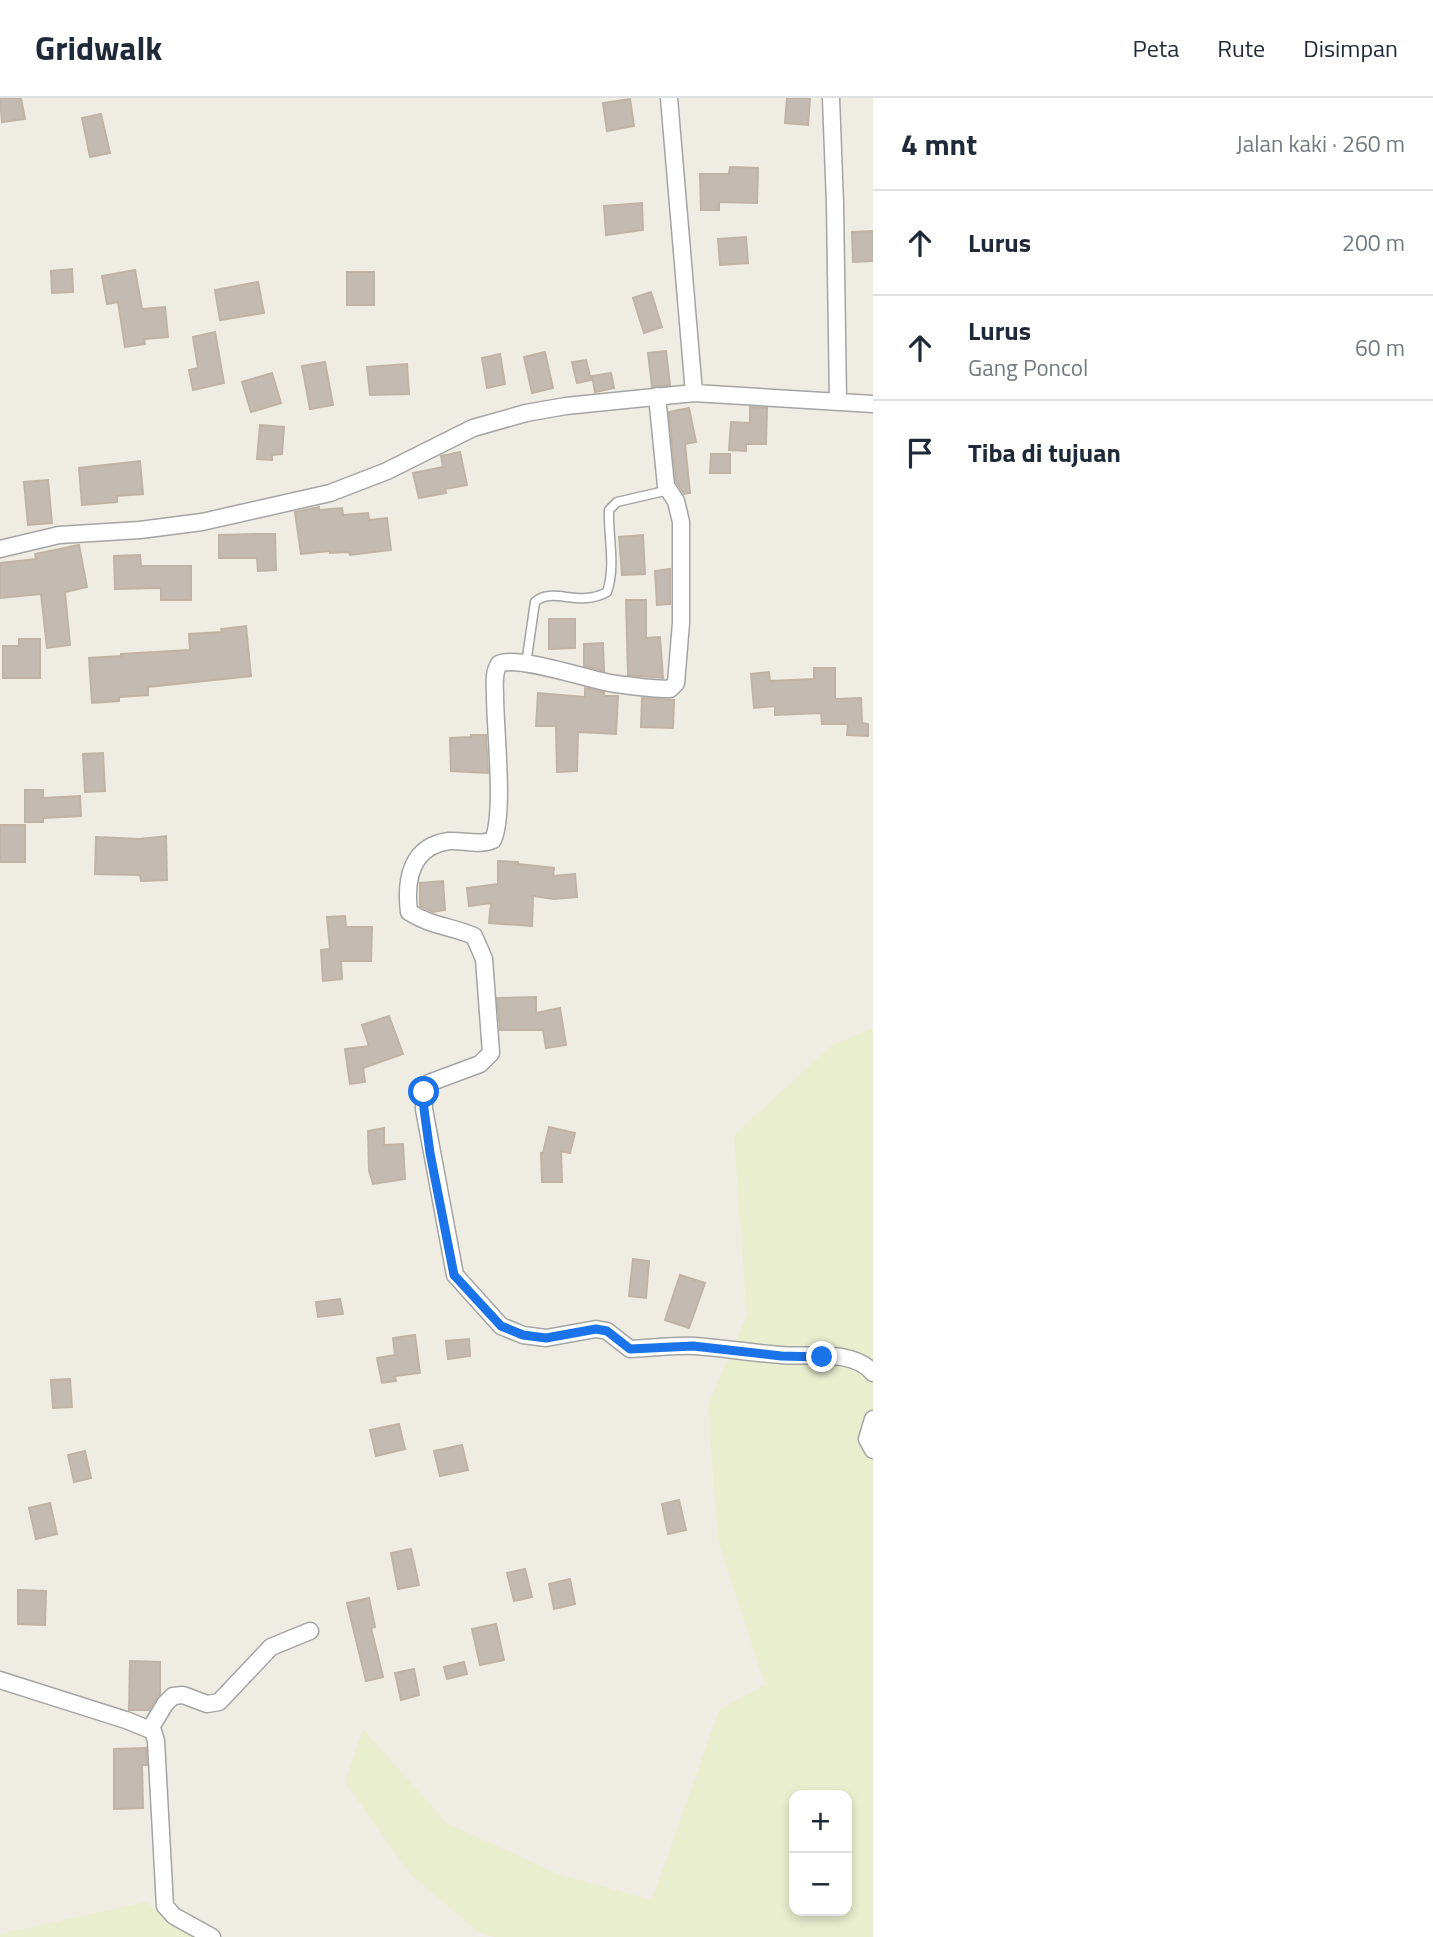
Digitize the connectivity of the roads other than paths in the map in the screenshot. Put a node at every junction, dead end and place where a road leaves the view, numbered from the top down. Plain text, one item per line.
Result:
1 (669, 98) edge
2 (831, 98) edge
3 (694, 393) junction
4 (657, 396) junction
5 (838, 401) junction
6 (873, 404) edge
7 (669, 491) junction
8 (0, 549) edge
9 (526, 664) junction
10 (873, 1373) edge
11 (873, 1419) edge
12 (873, 1450) edge
13 (310, 1631) dead end
14 (0, 1680) edge
15 (150, 1729) junction
16 (212, 1937) edge

1 - 3 street
2 - 5 street
3 - 4 street
3 - 5 street
4 - 7 street
4 - 8 street
5 - 6 street
7 - 9 lane
7 - 9 street
9 - 10 street
11 - 12 street
13 - 15 street
14 - 15 street
15 - 16 street

